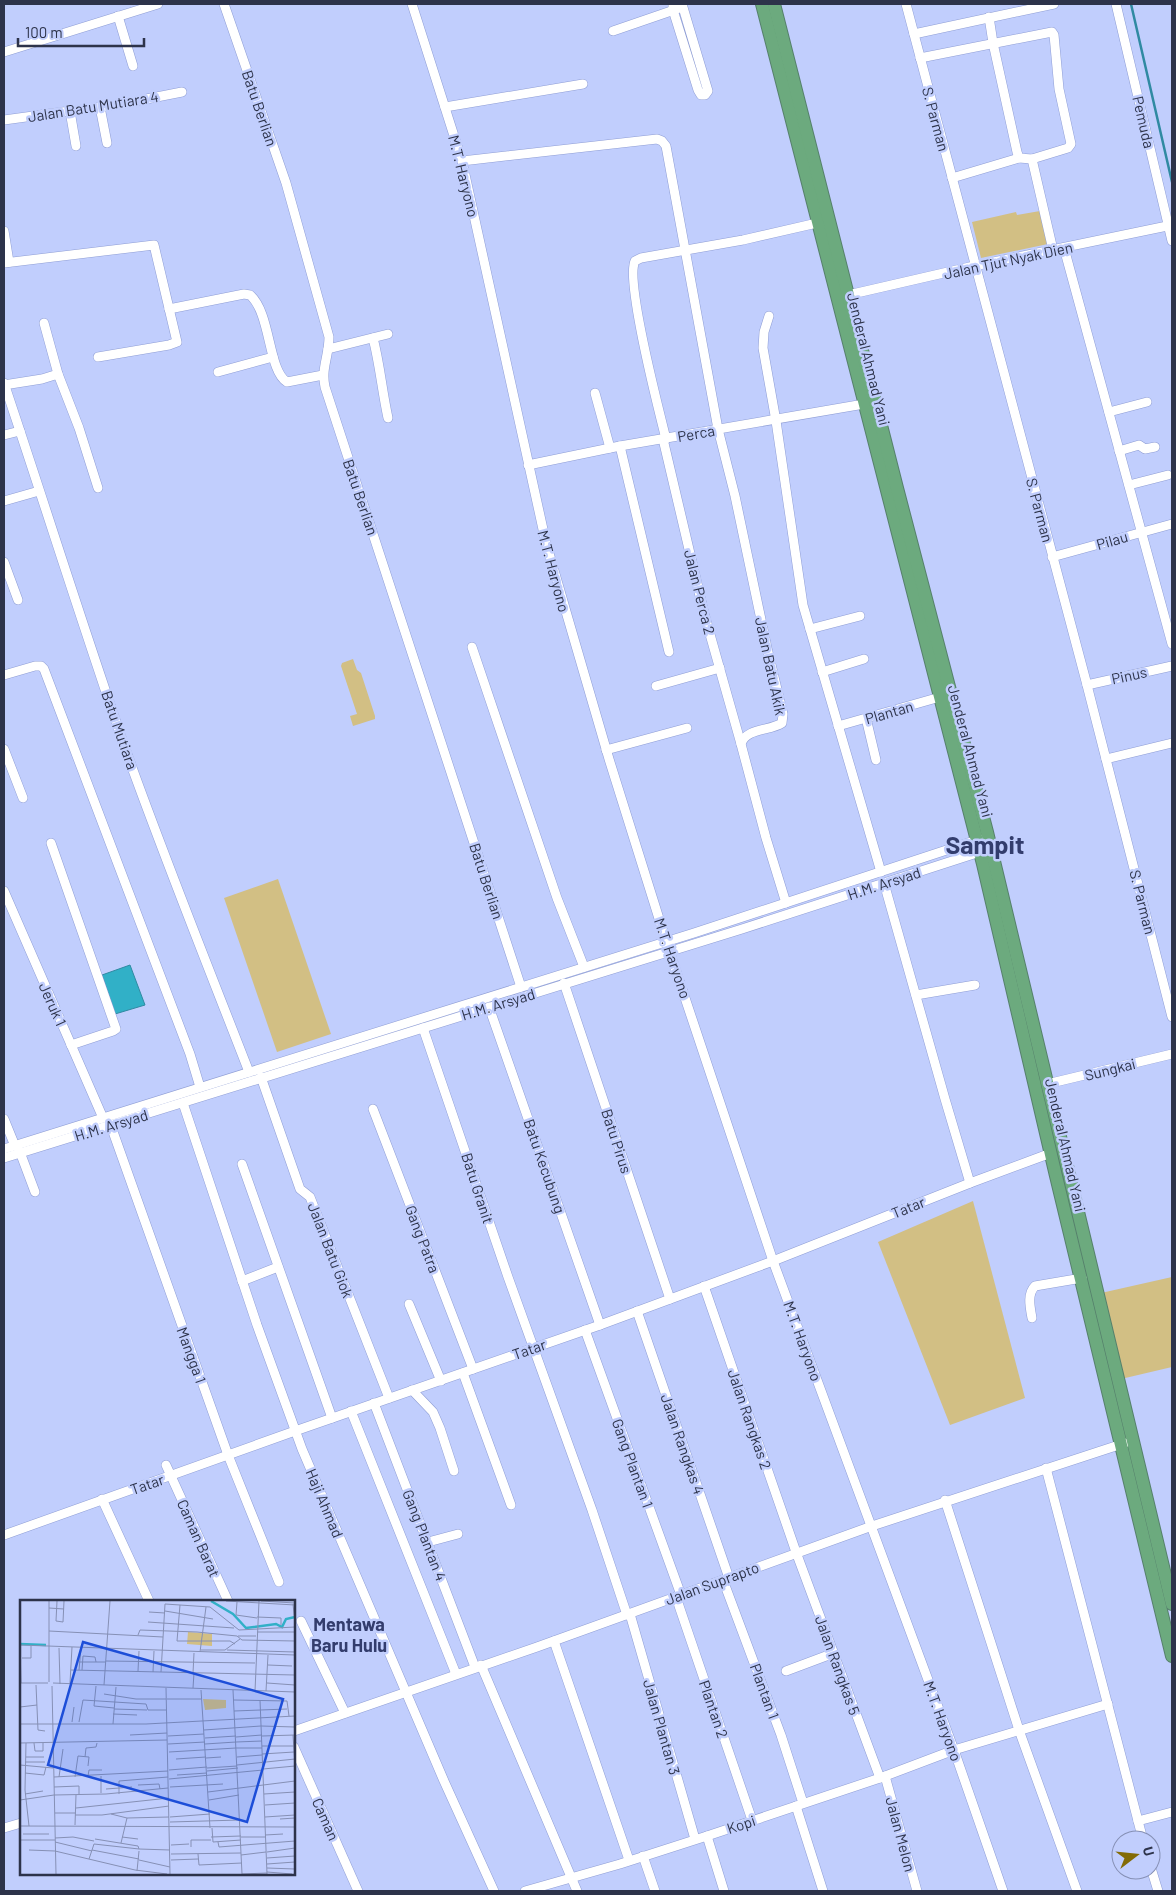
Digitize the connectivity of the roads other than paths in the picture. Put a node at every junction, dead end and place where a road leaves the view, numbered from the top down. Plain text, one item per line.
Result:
1 (158, 4) edge
2 (224, 4) edge
3 (412, 4) edge
4 (762, 4) edge
5 (774, 4) edge
6 (906, 4) edge
7 (1054, 4) edge
8 (1116, 4) edge
9 (682, 5) edge
10 (673, 7) edge
11 (118, 16) junction
12 (989, 17) junction
13 (614, 31) dead end
14 (914, 34) junction
15 (993, 43) junction
16 (4, 52) edge
17 (920, 58) junction
18 (132, 66) dead end
19 (583, 84) dead end
20 (182, 92) dead end
21 (100, 106) junction
22 (445, 107) junction
23 (70, 111) junction
24 (4, 120) edge
25 (107, 143) dead end
26 (76, 146) dead end
27 (1019, 158) junction
28 (1032, 160) junction
29 (462, 161) junction
30 (952, 178) junction
31 (817, 223) junction
32 (1170, 226) edge
33 (4, 231) edge
34 (1172, 241) edge
35 (1064, 248) junction
36 (686, 250) junction
37 (1053, 250) junction
38 (7, 262) edge
39 (974, 266) junction
40 (848, 295) junction
41 (169, 309) junction
42 (769, 316) dead end
43 (44, 323) dead end
44 (388, 334) dead end
45 (373, 338) junction
46 (328, 349) junction
47 (98, 357) dead end
48 (274, 357) junction
49 (218, 372) dead end
50 (58, 374) junction
51 (322, 375) junction
52 (4, 384) edge
53 (595, 393) dead end
54 (1147, 402) dead end
55 (864, 404) junction
56 (1109, 412) junction
57 (388, 418) dead end
58 (776, 420) junction
59 (718, 429) junction
60 (20, 431) junction
61 (4, 435) edge
62 (664, 439) junction
63 (615, 447) junction
64 (1155, 448) dead end
65 (1119, 451) junction
66 (528, 465) junction
67 (1168, 475) dead end
68 (1129, 485) junction
69 (98, 488) dead end
70 (39, 491) junction
71 (894, 499) junction
72 (4, 501) edge
73 (1172, 524) edge
74 (1141, 532) junction
75 (1052, 557) junction
76 (4, 562) edge
77 (18, 600) dead end
78 (860, 616) dead end
79 (810, 629) junction
80 (1172, 644) edge
81 (472, 647) dead end
82 (670, 652) dead end
83 (864, 659) dead end
84 (1172, 666) edge
85 (720, 668) junction
86 (822, 672) junction
87 (4, 675) edge
88 (941, 680) junction
89 (1086, 685) junction
90 (656, 686) dead end
91 (940, 697) junction
92 (866, 718) junction
93 (838, 726) junction
94 (687, 728) dead end
95 (1172, 743) edge
96 (741, 744) junction
97 (4, 749) edge
98 (606, 750) junction
99 (1106, 759) junction
100 (876, 760) dead end
101 (23, 798) dead end
102 (51, 843) dead end
103 (984, 845) junction
104 (881, 872) junction
105 (884, 883) junction
106 (4, 891) edge
107 (807, 896) junction
108 (786, 903) junction
109 (810, 907) junction
110 (666, 941) junction
111 (670, 951) junction
112 (584, 967) junction
113 (564, 984) junction
114 (975, 985) dead end
115 (521, 987) junction
116 (916, 995) junction
117 (489, 1007) junction
118 (1172, 1017) edge
119 (423, 1028) junction
120 (71, 1045) junction
121 (1172, 1054) edge
122 (249, 1072) junction
123 (261, 1077) junction
124 (1047, 1084) junction
125 (200, 1087) junction
126 (183, 1103) junction
127 (373, 1109) dead end
128 (103, 1118) junction
129 (4, 1119) edge
130 (111, 1126) junction
131 (4, 1149) edge
132 (17, 1149) junction
133 (1051, 1153) junction
134 (4, 1158) edge
135 (242, 1164) dead end
136 (970, 1183) junction
137 (35, 1192) dead end
138 (773, 1260) junction
139 (278, 1267) junction
140 (1082, 1278) junction
141 (242, 1280) junction
142 (704, 1286) junction
143 (670, 1299) junction
144 (409, 1304) dead end
145 (637, 1311) junction
146 (1032, 1318) dead end
147 (600, 1325) junction
148 (585, 1330) junction
149 (532, 1348) junction
150 (473, 1369) junction
151 (463, 1373) junction
152 (441, 1381) junction
153 (412, 1390) junction
154 (389, 1398) junction
155 (374, 1403) junction
156 (351, 1411) junction
157 (332, 1418) junction
158 (295, 1431) junction
159 (1127, 1442) junction
160 (228, 1455) junction
161 (166, 1465) dead end
162 (1046, 1468) junction
163 (454, 1471) dead end
164 (171, 1475) junction
165 (102, 1499) junction
166 (945, 1500) junction
167 (511, 1505) dead end
168 (872, 1526) junction
169 (458, 1534) dead end
170 (4, 1535) edge
171 (428, 1542) junction
172 (796, 1552) junction
173 (726, 1579) junction
174 (279, 1582) dead end
175 (678, 1596) junction
176 (149, 1600) edge
177 (228, 1600) edge
178 (1172, 1604) edge
179 (628, 1614) junction
180 (301, 1621) dead end
181 (554, 1640) junction
182 (834, 1653) junction
183 (1172, 1656) edge
184 (478, 1666) junction
185 (786, 1670) dead end
186 (456, 1674) junction
187 (405, 1692) junction
188 (1108, 1704) junction
189 (345, 1713) junction
190 (1020, 1730) junction
191 (295, 1731) edge
192 (295, 1749) edge
193 (954, 1750) junction
194 (882, 1777) junction
195 (800, 1804) junction
196 (1172, 1812) edge
197 (4, 1817) edge
198 (752, 1820) junction
199 (1138, 1821) junction
200 (20, 1823) edge
201 (6, 1828) edge
202 (1140, 1830) edge
203 (706, 1836) junction
204 (695, 1839) junction
205 (643, 1856) junction
206 (630, 1860) junction
207 (571, 1877) junction
208 (358, 1891) edge
209 (494, 1891) edge
210 (525, 1891) edge
211 (577, 1891) edge
212 (655, 1891) edge
213 (724, 1891) edge
214 (823, 1891) edge
215 (917, 1891) edge
216 (1003, 1891) edge
217 (1077, 1891) edge

1 - 11 street
2 - 46 street, Batu Berlian
3 - 22 street, M.T. Haryono
4 - 31 highway, Jenderal Ahmad Yani
5 - 40 highway, Jenderal Ahmad Yani
6 - 14 street, S. Parman
7 - 12 street
8 - 32 street, Pemuda
9 - 10 street
9 - 10 street
10 - 13 street
11 - 16 street
11 - 18 street
12 - 14 street
12 - 15 street
14 - 17 street, S. Parman
15 - 17 street
15 - 27 street
15 - 28 street
17 - 30 street, S. Parman
19 - 22 street
20 - 21 street, Jalan Batu Mutiara 4
21 - 23 street, Jalan Batu Mutiara 4
21 - 25 street
22 - 29 street, M.T. Haryono
23 - 24 street, Jalan Batu Mutiara 4
23 - 26 street
27 - 28 street
27 - 30 street
28 - 37 street
29 - 36 street
29 - 66 street, M.T. Haryono
30 - 39 street, S. Parman
31 - 36 street
31 - 55 highway, Jenderal Ahmad Yani
32 - 34 street, Pemuda
32 - 35 street, Jalan Tjut Nyak Dien
33 - 38 street
35 - 37 street, Jalan Tjut Nyak Dien
35 - 56 street
36 - 59 street
36 - 62 street, Jalan Perca 2
37 - 39 street, Jalan Tjut Nyak Dien
38 - 41 street
39 - 40 street, Jalan Tjut Nyak Dien
39 - 75 street, S. Parman
40 - 71 highway, Jenderal Ahmad Yani
41 - 47 street
41 - 48 street
42 - 58 street
43 - 50 street
44 - 45 street
45 - 46 street
45 - 57 street
46 - 51 street, Batu Berlian
48 - 49 street
48 - 51 street
50 - 52 street
50 - 69 street
51 - 115 street, Batu Berlian
52 - 60 street, Batu Mutiara
53 - 63 street
54 - 56 street
55 - 58 street, Perca
55 - 71 highway, Jenderal Ahmad Yani
56 - 65 street
58 - 59 street, Perca
58 - 79 street
59 - 62 street, Perca
59 - 96 street, Jalan Batu Akik
60 - 61 street
60 - 70 street, Batu Mutiara
62 - 63 street, Perca
62 - 85 street, Jalan Perca 2
63 - 66 street, Perca
63 - 82 street
64 - 65 street
65 - 68 street
66 - 98 street, M.T. Haryono
67 - 68 street
68 - 74 street
70 - 72 street
70 - 122 street, Batu Mutiara
71 - 88 highway, Jenderal Ahmad Yani
73 - 74 street, Pilau
74 - 75 street, Pilau
74 - 80 street
75 - 89 street, S. Parman
76 - 77 street
78 - 79 street
79 - 86 street
81 - 112 street
83 - 86 street
84 - 89 street, Pinus
85 - 90 street
85 - 96 street, Jalan Perca 2
86 - 93 street
87 - 125 street
88 - 91 highway, Jenderal Ahmad Yani
88 - 103 highway, Jenderal Ahmad Yani
89 - 99 street, S. Parman
91 - 92 street, Plantan
91 - 103 highway, Jenderal Ahmad Yani
92 - 93 street, Plantan
92 - 100 street
93 - 104 street
94 - 98 street
95 - 99 street
96 - 108 street
97 - 101 street
98 - 110 street, M.T. Haryono
99 - 118 street, S. Parman
102 - 120 street
103 - 104 street, H.M. Arsyad
103 - 105 street, H.M. Arsyad
103 - 124 highway, Jenderal Ahmad Yani
103 - 133 highway, Jenderal Ahmad Yani
104 - 107 street, H.M. Arsyad
105 - 109 street, H.M. Arsyad
105 - 116 street
106 - 120 street, Jeruk 1
107 - 108 street, H.M. Arsyad
107 - 109 street
108 - 110 street, H.M. Arsyad
109 - 111 street, H.M. Arsyad
110 - 111 street, M.T. Haryono
110 - 112 street, H.M. Arsyad
111 - 113 street, H.M. Arsyad
111 - 138 street, M.T. Haryono
112 - 115 street, H.M. Arsyad
113 - 117 street, H.M. Arsyad
113 - 143 street, Batu Pirus
114 - 116 street
115 - 122 street, H.M. Arsyad
116 - 136 street
117 - 119 street, H.M. Arsyad
117 - 147 street, Batu Kecubung
119 - 123 street, H.M. Arsyad
119 - 149 street, Batu Granit
120 - 128 street, Jeruk 1
121 - 124 street, Sungkai
122 - 125 street, H.M. Arsyad
123 - 126 street, H.M. Arsyad
123 - 154 street, Jalan Batu Giok
124 - 159 highway, Jenderal Ahmad Yani
125 - 128 street, H.M. Arsyad
126 - 130 street, H.M. Arsyad
126 - 141 street, Haji Ahmad
127 - 150 street, Gang Patra
128 - 132 street, H.M. Arsyad
129 - 132 street
130 - 132 street, H.M. Arsyad
130 - 160 street, Mangga 1
131 - 132 street, H.M. Arsyad
132 - 134 street, H.M. Arsyad
132 - 137 street
133 - 136 street, Tatar
133 - 140 highway, Jenderal Ahmad Yani
135 - 139 street
136 - 138 street, Tatar
138 - 142 street, Tatar
138 - 168 street, M.T. Haryono
139 - 141 street
139 - 157 street
140 - 146 street
140 - 159 highway, Jenderal Ahmad Yani
141 - 158 street, Haji Ahmad
142 - 143 street, Tatar
142 - 172 street, Jalan Rangkas 2
143 - 145 street, Tatar
144 - 152 street
145 - 147 street, Tatar
145 - 173 street, Jalan Rangkas 4
147 - 148 street, Tatar
148 - 149 street, Tatar
148 - 175 street, Gang Plantan 1
149 - 150 street, Tatar
149 - 179 street, Batu Granit
150 - 151 street, Tatar
151 - 152 street, Tatar
151 - 167 street
152 - 153 street, Tatar
153 - 154 street, Tatar
153 - 163 street
154 - 155 street, Tatar
155 - 156 street, Tatar
155 - 171 street, Gang Plantan 4
156 - 157 street, Tatar
156 - 186 street
157 - 158 street, Tatar
158 - 160 street, Tatar
158 - 187 street, Haji Ahmad
159 - 162 street, Jalan Suprapto
159 - 178 highway, Jenderal Ahmad Yani
159 - 183 highway, Jenderal Ahmad Yani
160 - 164 street, Tatar
160 - 174 street, Mangga 1
161 - 164 street, Caman Barat
162 - 166 street, Jalan Suprapto
162 - 188 street
164 - 165 street, Tatar
164 - 177 street, Caman Barat
165 - 170 street, Tatar
165 - 176 street
166 - 168 street, Jalan Suprapto
166 - 190 street
168 - 172 street, Jalan Suprapto
168 - 193 street, M.T. Haryono
169 - 171 street
171 - 184 street, Gang Plantan 4
172 - 173 street, Jalan Suprapto
172 - 182 street, Jalan Rangkas 5
173 - 175 street, Jalan Suprapto
173 - 195 street, Plantan 1
175 - 179 street, Jalan Suprapto
175 - 198 street, Plantan 2
179 - 181 street, Jalan Suprapto
179 - 204 street, Jalan Plantan 3
180 - 189 street
181 - 184 street, Jalan Suprapto
181 - 206 street
182 - 185 street
182 - 194 street, Jalan Rangkas 5
184 - 186 street, Jalan Suprapto
184 - 207 street, Gang Plantan 4
186 - 187 street, Jalan Suprapto
187 - 189 street, Jalan Suprapto
187 - 209 street, Haji Ahmad
188 - 190 street, Kopi
188 - 199 street
189 - 191 street, Jalan Suprapto
190 - 193 street, Kopi
190 - 217 street
192 - 208 street, Caman
193 - 194 street, Kopi
193 - 216 street, M.T. Haryono
194 - 195 street, Kopi
194 - 215 street, Jalan Melon
195 - 198 street, Kopi
195 - 214 street, Plantan 1
196 - 199 street
197 - 201 street
198 - 203 street, Kopi
199 - 202 street
200 - 201 street
203 - 204 street, Kopi
203 - 213 street
204 - 205 street, Kopi
205 - 206 street, Kopi
205 - 212 street
206 - 207 street, Kopi
207 - 210 street, Kopi
207 - 211 street, Gang Plantan 4

